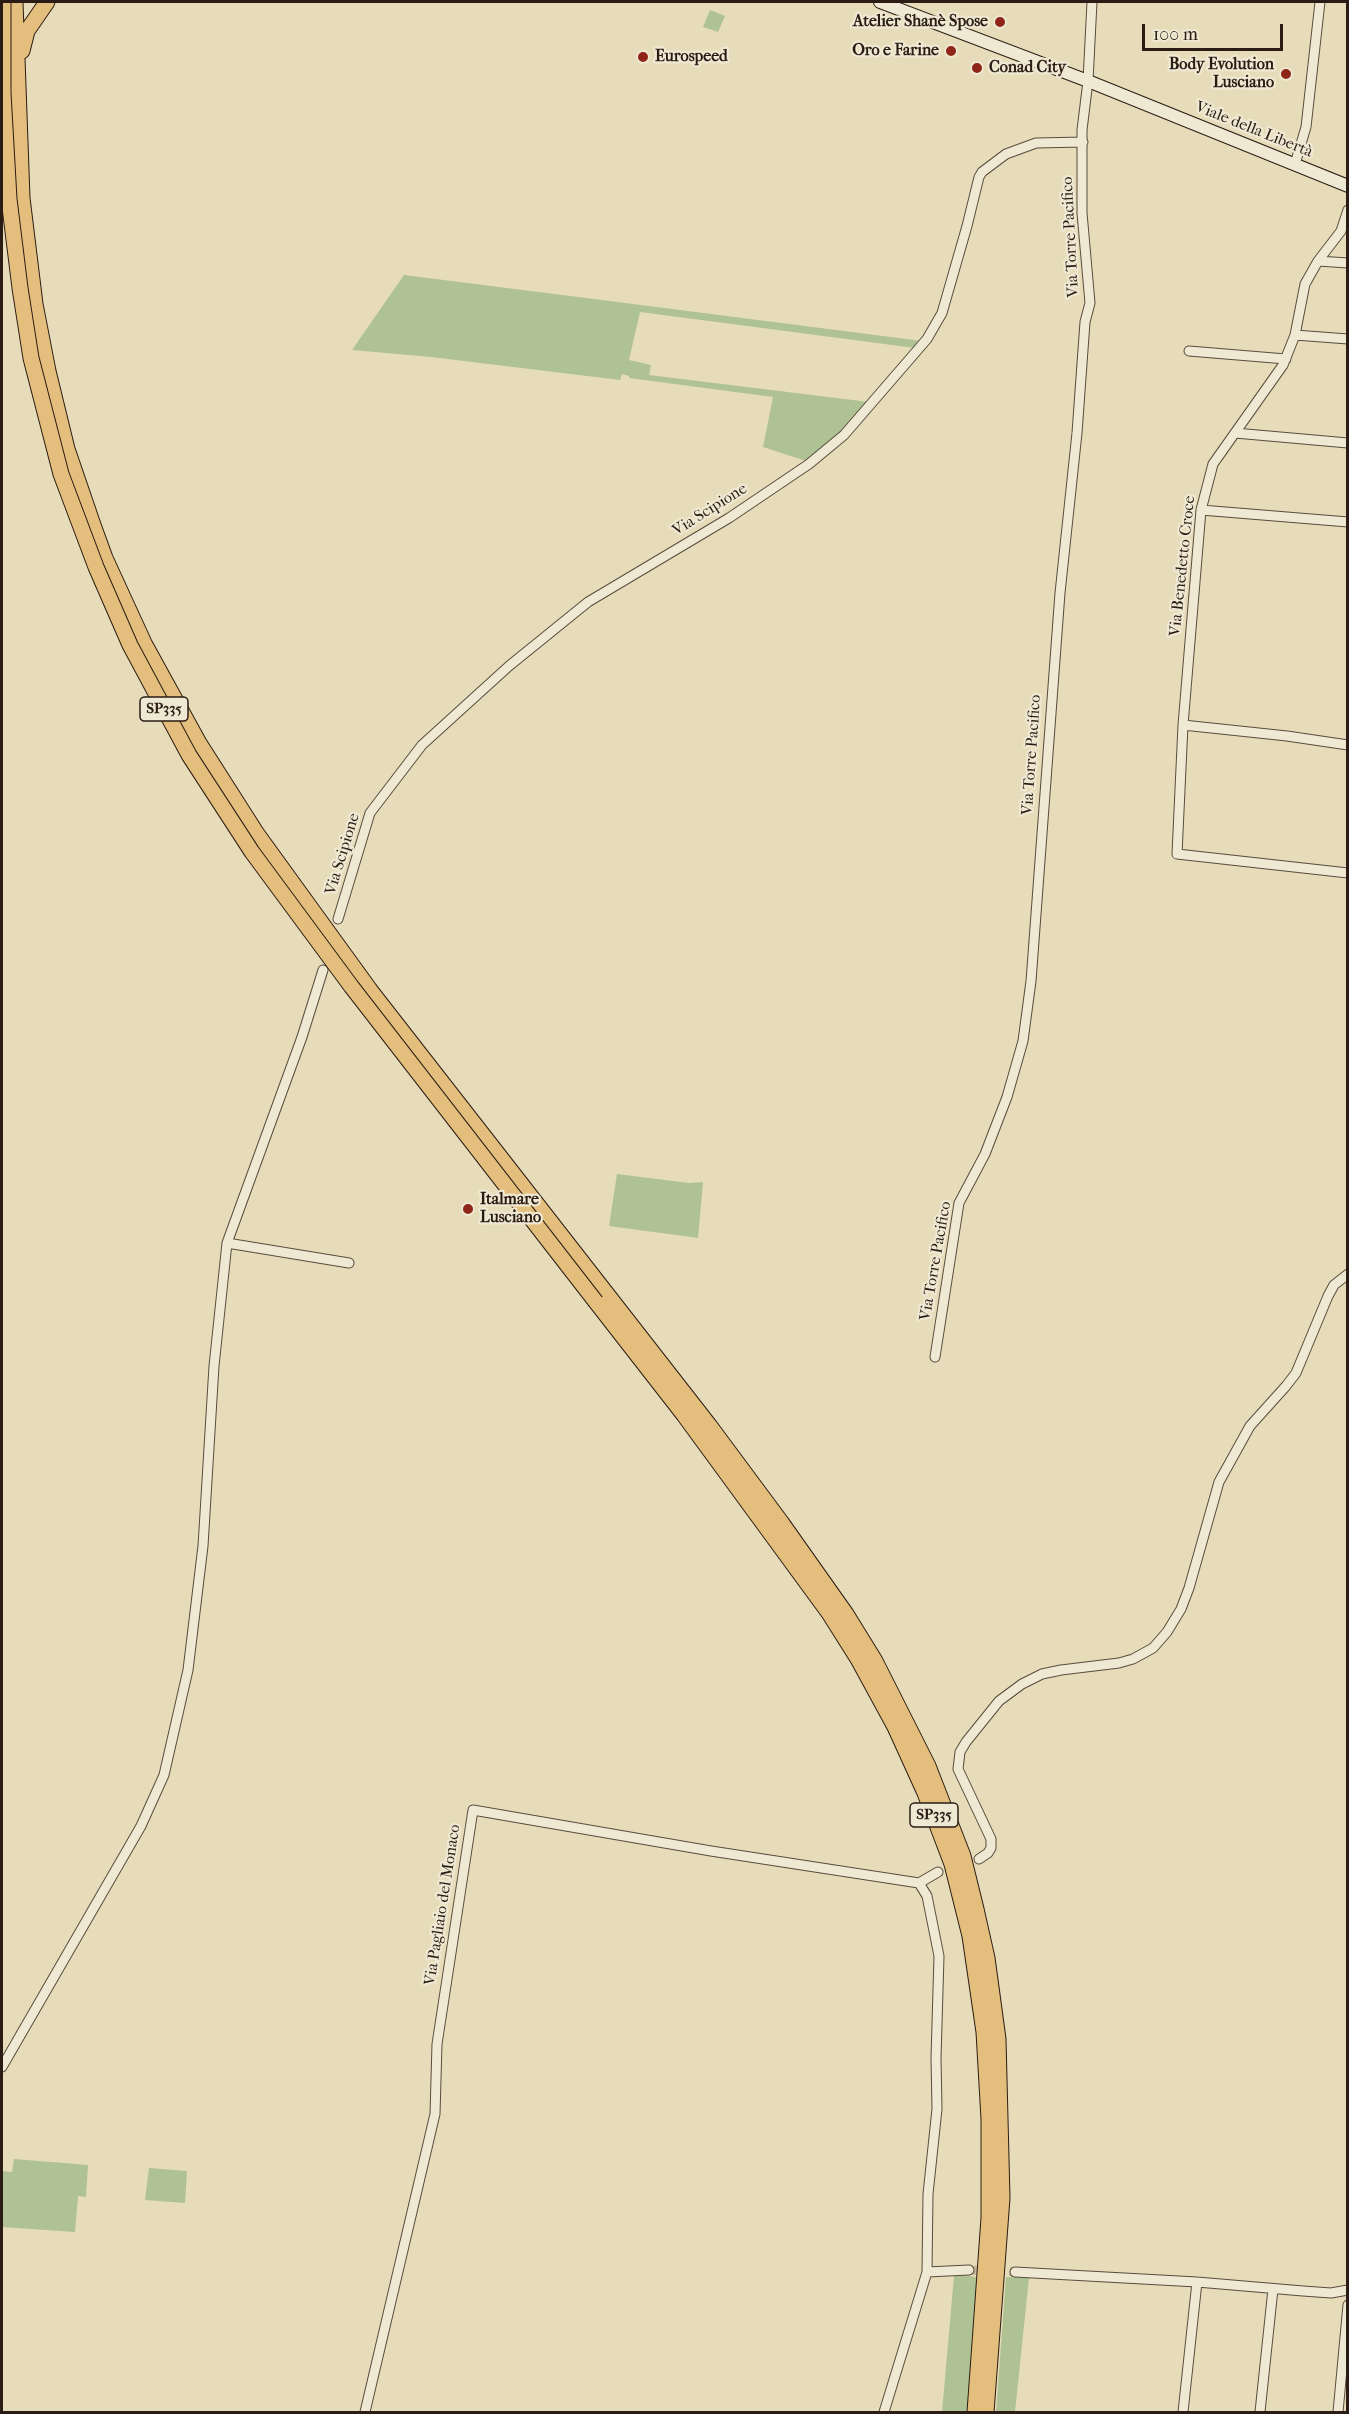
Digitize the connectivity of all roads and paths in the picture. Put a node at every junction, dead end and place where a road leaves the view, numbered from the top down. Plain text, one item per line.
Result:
1 (3, 2) edge
2 (15, 2) edge
3 (47, 2) edge
4 (880, 2) edge
5 (1092, 2) edge
6 (1320, 2) edge
7 (17, 74) junction
8 (1088, 81) junction
9 (1083, 142) junction
10 (1295, 164) junction
11 (1347, 186) edge
12 (1347, 210) edge
13 (1318, 261) junction
14 (1347, 263) edge
15 (1295, 335) junction
16 (1347, 339) edge
17 (1189, 351) dead end
18 (1286, 359) junction
19 (1235, 433) junction
20 (1347, 443) edge
21 (1201, 510) junction
22 (1347, 522) edge
23 (1183, 725) junction
24 (1347, 745) edge
25 (1347, 873) edge
26 (338, 919) dead end
27 (323, 970) dead end
28 (227, 1243) junction
29 (349, 1263) dead end
30 (1347, 1277) edge
31 (614, 1310) junction
32 (934, 1357) dead end
33 (979, 1859) dead end
34 (938, 1872) dead end
35 (919, 1883) junction
36 (2, 2067) edge
37 (969, 2270) tunnel mouth
38 (927, 2272) junction
39 (1015, 2272) tunnel mouth
40 (1197, 2282) junction
41 (1273, 2289) junction
42 (1347, 2290) edge
43 (1347, 2305) edge
44 (365, 2412) edge
45 (884, 2412) edge
46 (975, 2412) edge
47 (986, 2412) edge
48 (1183, 2412) edge
49 (1260, 2412) edge
50 (1338, 2412) edge

1 - 31 highway, SP335, bridge
2 - 7 highway, SP335
3 - 7 highway, SP335
4 - 8 main road, Viale della Libertà
5 - 8 street
6 - 10 street
7 - 31 highway, SP335
8 - 9 street, Via Torre Pacifico
8 - 10 main road, Viale della Libertà
9 - 26 street, Via Scipione
9 - 32 street, Via Torre Pacifico
10 - 11 main road, Viale della Libertà
12 - 13 street, Via Benedetto Croce
13 - 14 street
13 - 15 street, Via Benedetto Croce
15 - 16 street
15 - 18 street, Via Benedetto Croce
17 - 18 street
18 - 19 street, Via Benedetto Croce
19 - 20 street
19 - 21 street, Via Benedetto Croce
21 - 22 street
21 - 23 street, Via Benedetto Croce
23 - 24 street
23 - 25 street, Via Benedetto Croce
27 - 28 street
28 - 29 street
28 - 36 street
30 - 33 street
31 - 46 highway, SP335
31 - 47 highway, SP335
34 - 35 street
35 - 38 street
35 - 44 street, Via Pagliaio del Monaco
37 - 38 street
38 - 45 street
39 - 40 street
40 - 41 street
40 - 48 street
41 - 42 street
41 - 49 street
43 - 50 street

